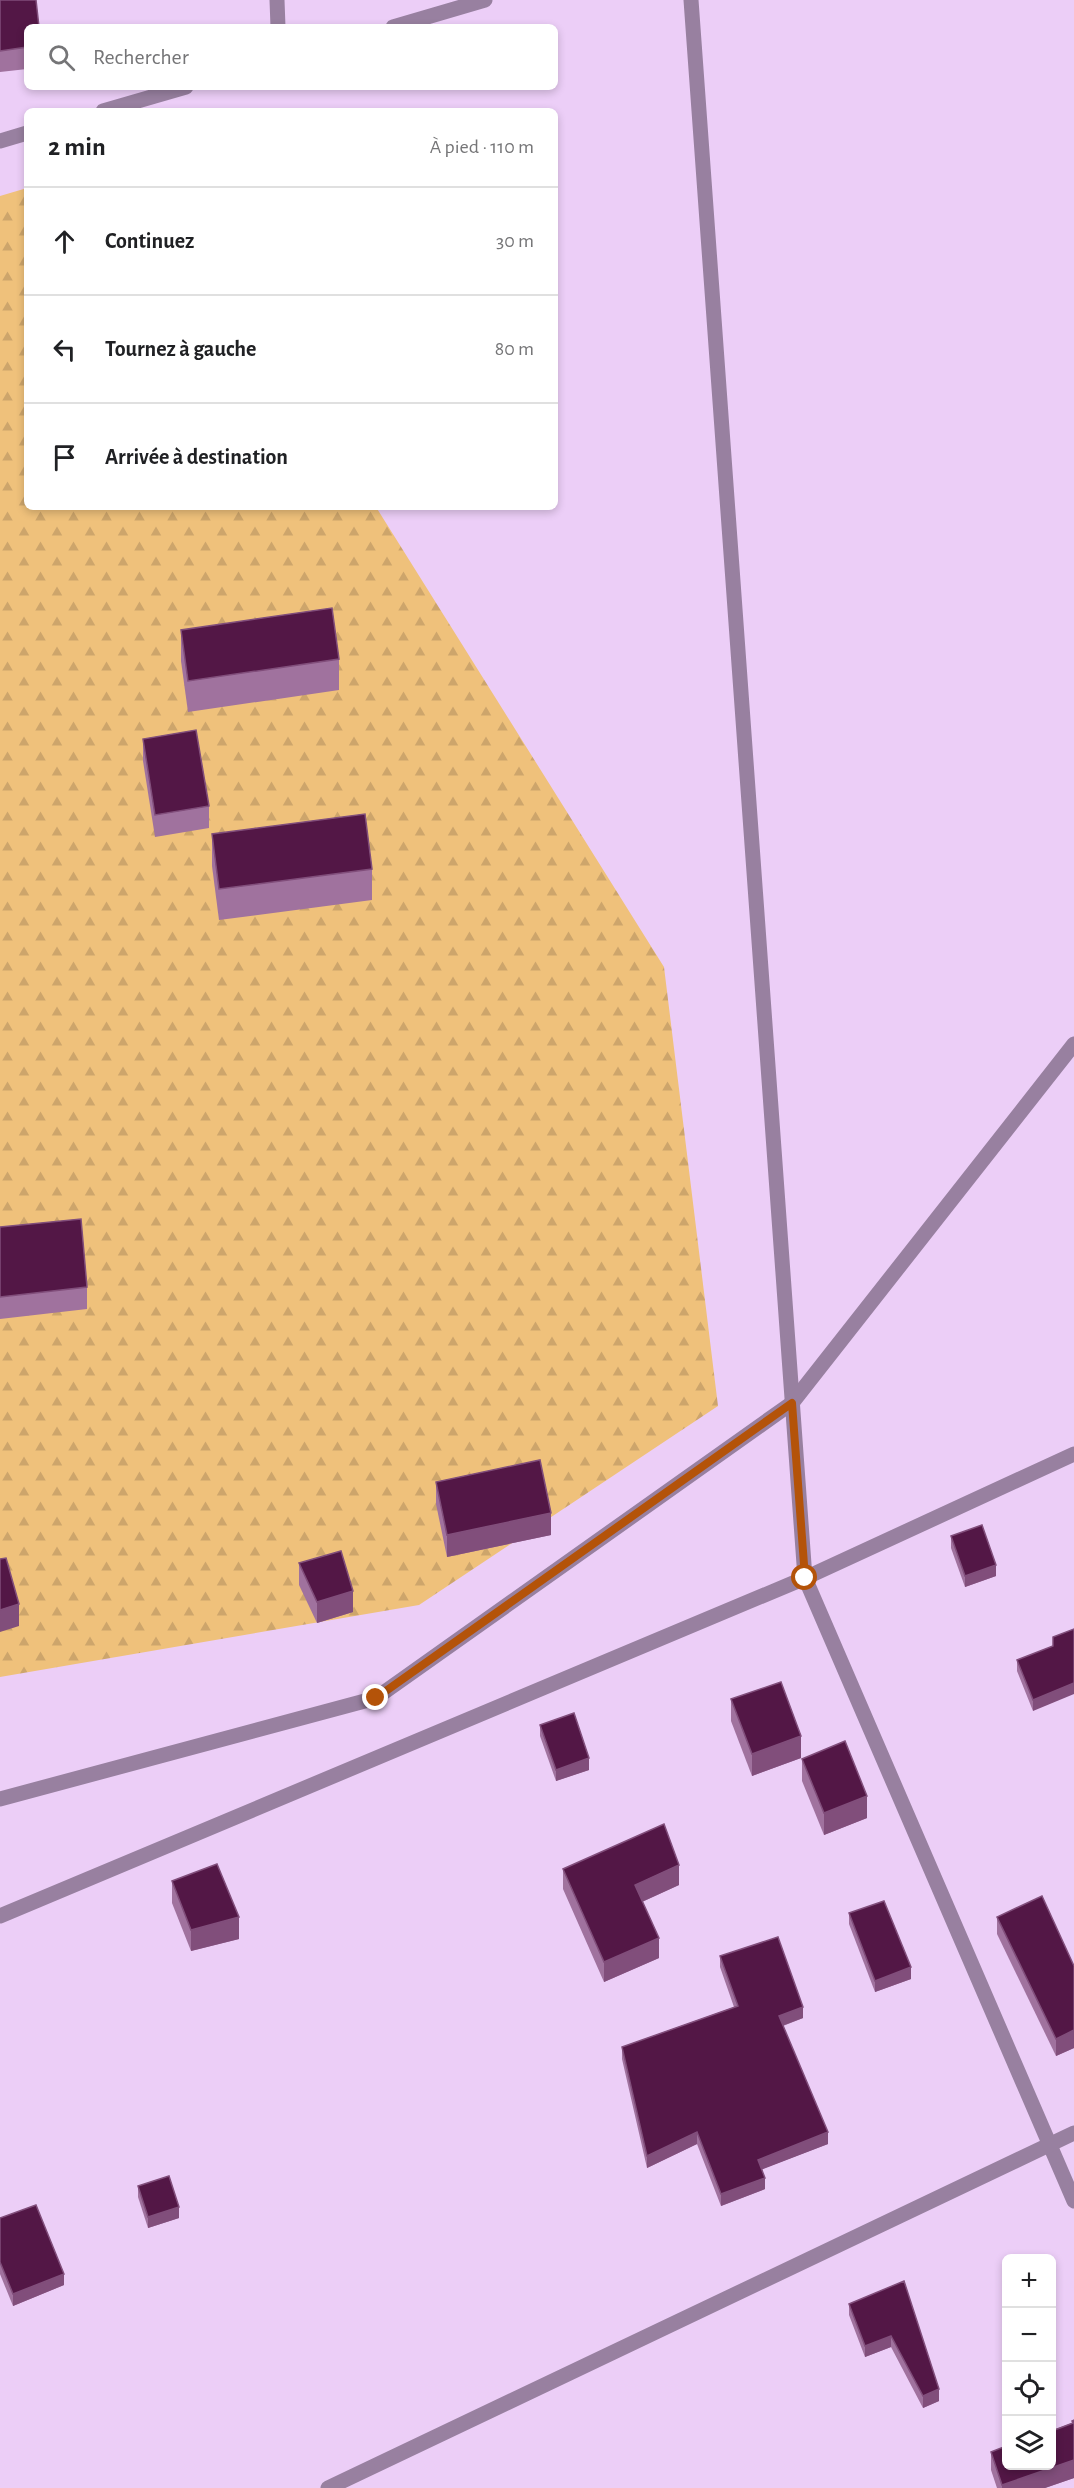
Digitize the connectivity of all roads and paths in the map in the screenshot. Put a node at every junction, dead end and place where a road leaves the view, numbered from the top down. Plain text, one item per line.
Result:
1 (277, 0) edge
2 (486, 0) edge
3 (691, 0) edge
4 (278, 24) edge
5 (403, 24) edge
6 (176, 90) edge
7 (113, 108) edge
8 (24, 134) edge
9 (0, 141) edge
10 (1074, 1044) edge
11 (792, 1403) junction
12 (1074, 1454) edge
13 (805, 1578) junction
14 (0, 1799) edge
15 (0, 1916) edge
16 (1074, 2133) edge
17 (1051, 2144) junction
18 (1074, 2201) edge
19 (328, 2488) edge

1 - 4 street
2 - 5 street
3 - 11 street
6 - 7 street
8 - 9 street
10 - 11 street
11 - 13 street
11 - 14 street
12 - 13 street
13 - 15 street
13 - 17 street
16 - 17 street
17 - 18 street
17 - 19 street

